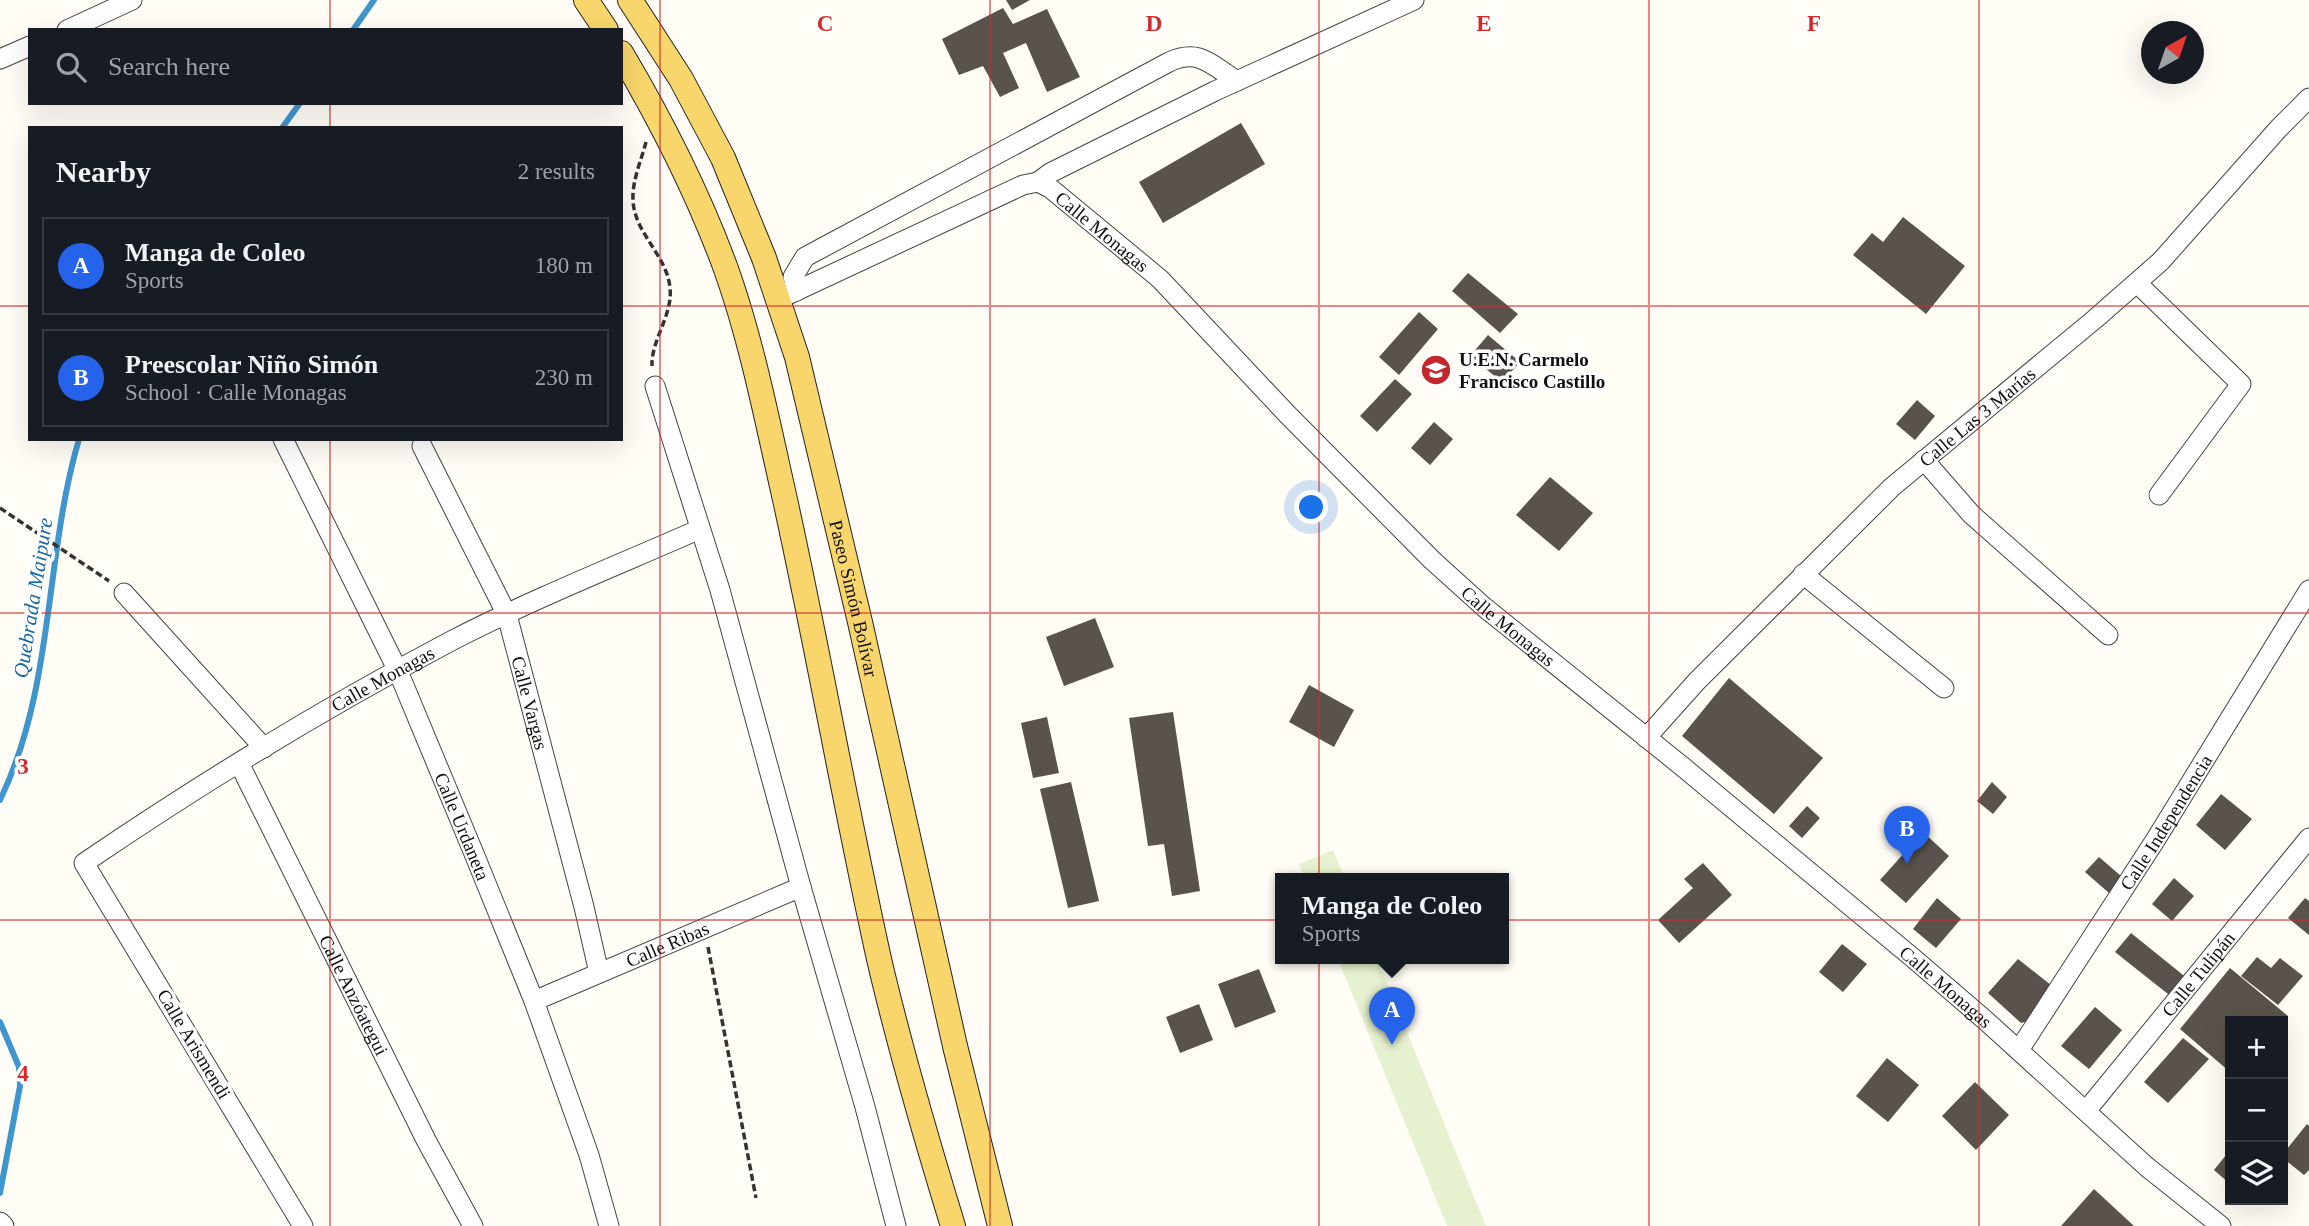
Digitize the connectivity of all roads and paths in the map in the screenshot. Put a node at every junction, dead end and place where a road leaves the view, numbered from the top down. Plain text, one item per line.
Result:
1 (132, 0) edge
2 (586, 0) edge
3 (630, 0) edge
4 (1414, 0) edge
5 (71, 28) edge
6 (606, 28) edge
7 (28, 47) edge
8 (623, 56) edge
9 (0, 59) edge
10 (1237, 81) junction
11 (2309, 98) edge
12 (655, 111) junction
13 (1038, 182) junction
14 (2138, 284) junction
15 (788, 295) junction
16 (655, 386) joint
17 (285, 441) edge
18 (422, 446) dead end
19 (1924, 460) junction
20 (2159, 495) dead end
21 (0, 508) edge
22 (701, 529) junction
23 (1803, 574) junction
24 (2309, 590) edge
25 (124, 593) joint
26 (507, 615) junction
27 (2108, 635) dead end
28 (398, 671) junction
29 (1944, 688) dead end
30 (1646, 738) junction
31 (264, 748) junction
32 (239, 763) junction
33 (2309, 838) edge
34 (84, 863) joint
35 (801, 887) junction
36 (705, 928) junction
37 (599, 973) junction
38 (534, 1001) junction
39 (2018, 1050) junction
40 (2086, 1111) junction
41 (756, 1198) dead end
42 (0, 1222) edge
43 (4, 1226) edge
44 (303, 1226) edge
45 (473, 1226) edge
46 (609, 1226) edge
47 (896, 1226) edge
48 (953, 1226) edge
49 (1000, 1226) edge
50 (2221, 1226) edge

1 - 5 street
2 - 6 main road
3 - 15 main road, Paseo Simón Bolívar
4 - 10 street
7 - 9 street
8 - 12 main road
10 - 13 street
10 - 15 street
11 - 14 street, Calle Las 3 Marías
12 - 16 path
12 - 48 main road
13 - 15 street, Calle Monagas
13 - 30 street, Calle Monagas
14 - 19 street, Calle Las 3 Marías
14 - 20 street
15 - 49 main road, Paseo Simón Bolívar
16 - 22 street
17 - 28 street, Calle Urdaneta
18 - 26 street, Calle Vargas
19 - 23 street, Calle Las 3 Marías
19 - 27 street
21 - 25 path
22 - 26 street, Calle Monagas
22 - 35 street
23 - 29 street
23 - 30 street, Calle Las 3 Marías
24 - 39 street, Calle Independencia
25 - 31 street
26 - 28 street, Calle Monagas
26 - 37 street, Calle Vargas
28 - 31 street, Calle Monagas
28 - 38 street, Calle Urdaneta
30 - 39 street, Calle Monagas
31 - 32 street, Calle Monagas
32 - 34 street, Calle Monagas
32 - 45 street, Calle Anzóategui
33 - 40 street, Calle Tulipán
34 - 44 street, Calle Arismendi
35 - 36 street, Calle Ribas
35 - 47 street
36 - 37 street, Calle Ribas
36 - 41 path
37 - 38 street, Calle Ribas
38 - 46 street, Calle Urdaneta
39 - 40 street, Calle Monagas
40 - 50 street, Calle Monagas
42 - 43 street

